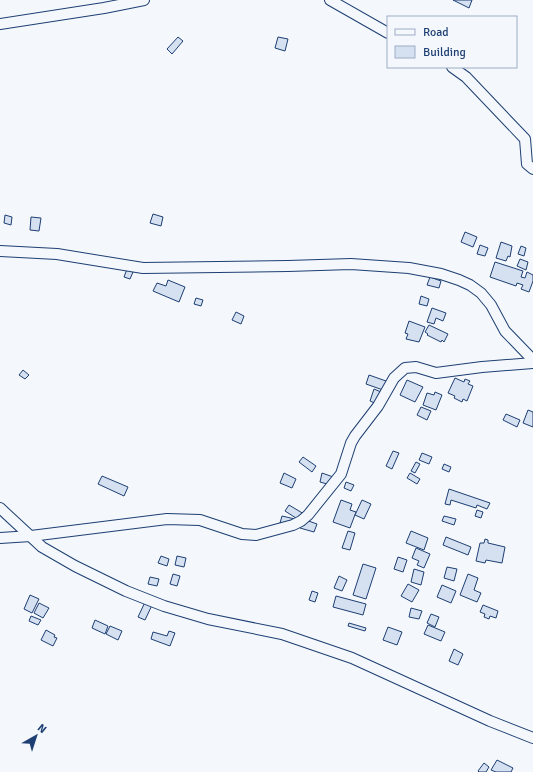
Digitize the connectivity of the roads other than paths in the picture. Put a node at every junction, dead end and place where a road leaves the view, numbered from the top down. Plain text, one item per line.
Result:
1 (144, 0) edge
2 (330, 0) edge
3 (0, 24) edge
4 (387, 32) edge
5 (453, 68) edge
6 (533, 169) edge
7 (0, 251) edge
8 (533, 360) edge
9 (533, 363) edge
10 (0, 508) edge
11 (30, 536) junction
12 (0, 538) edge
13 (533, 738) edge

1 - 3 street
2 - 4 street
5 - 6 street
7 - 8 street
9 - 11 street
10 - 11 street
11 - 12 street
11 - 13 street

